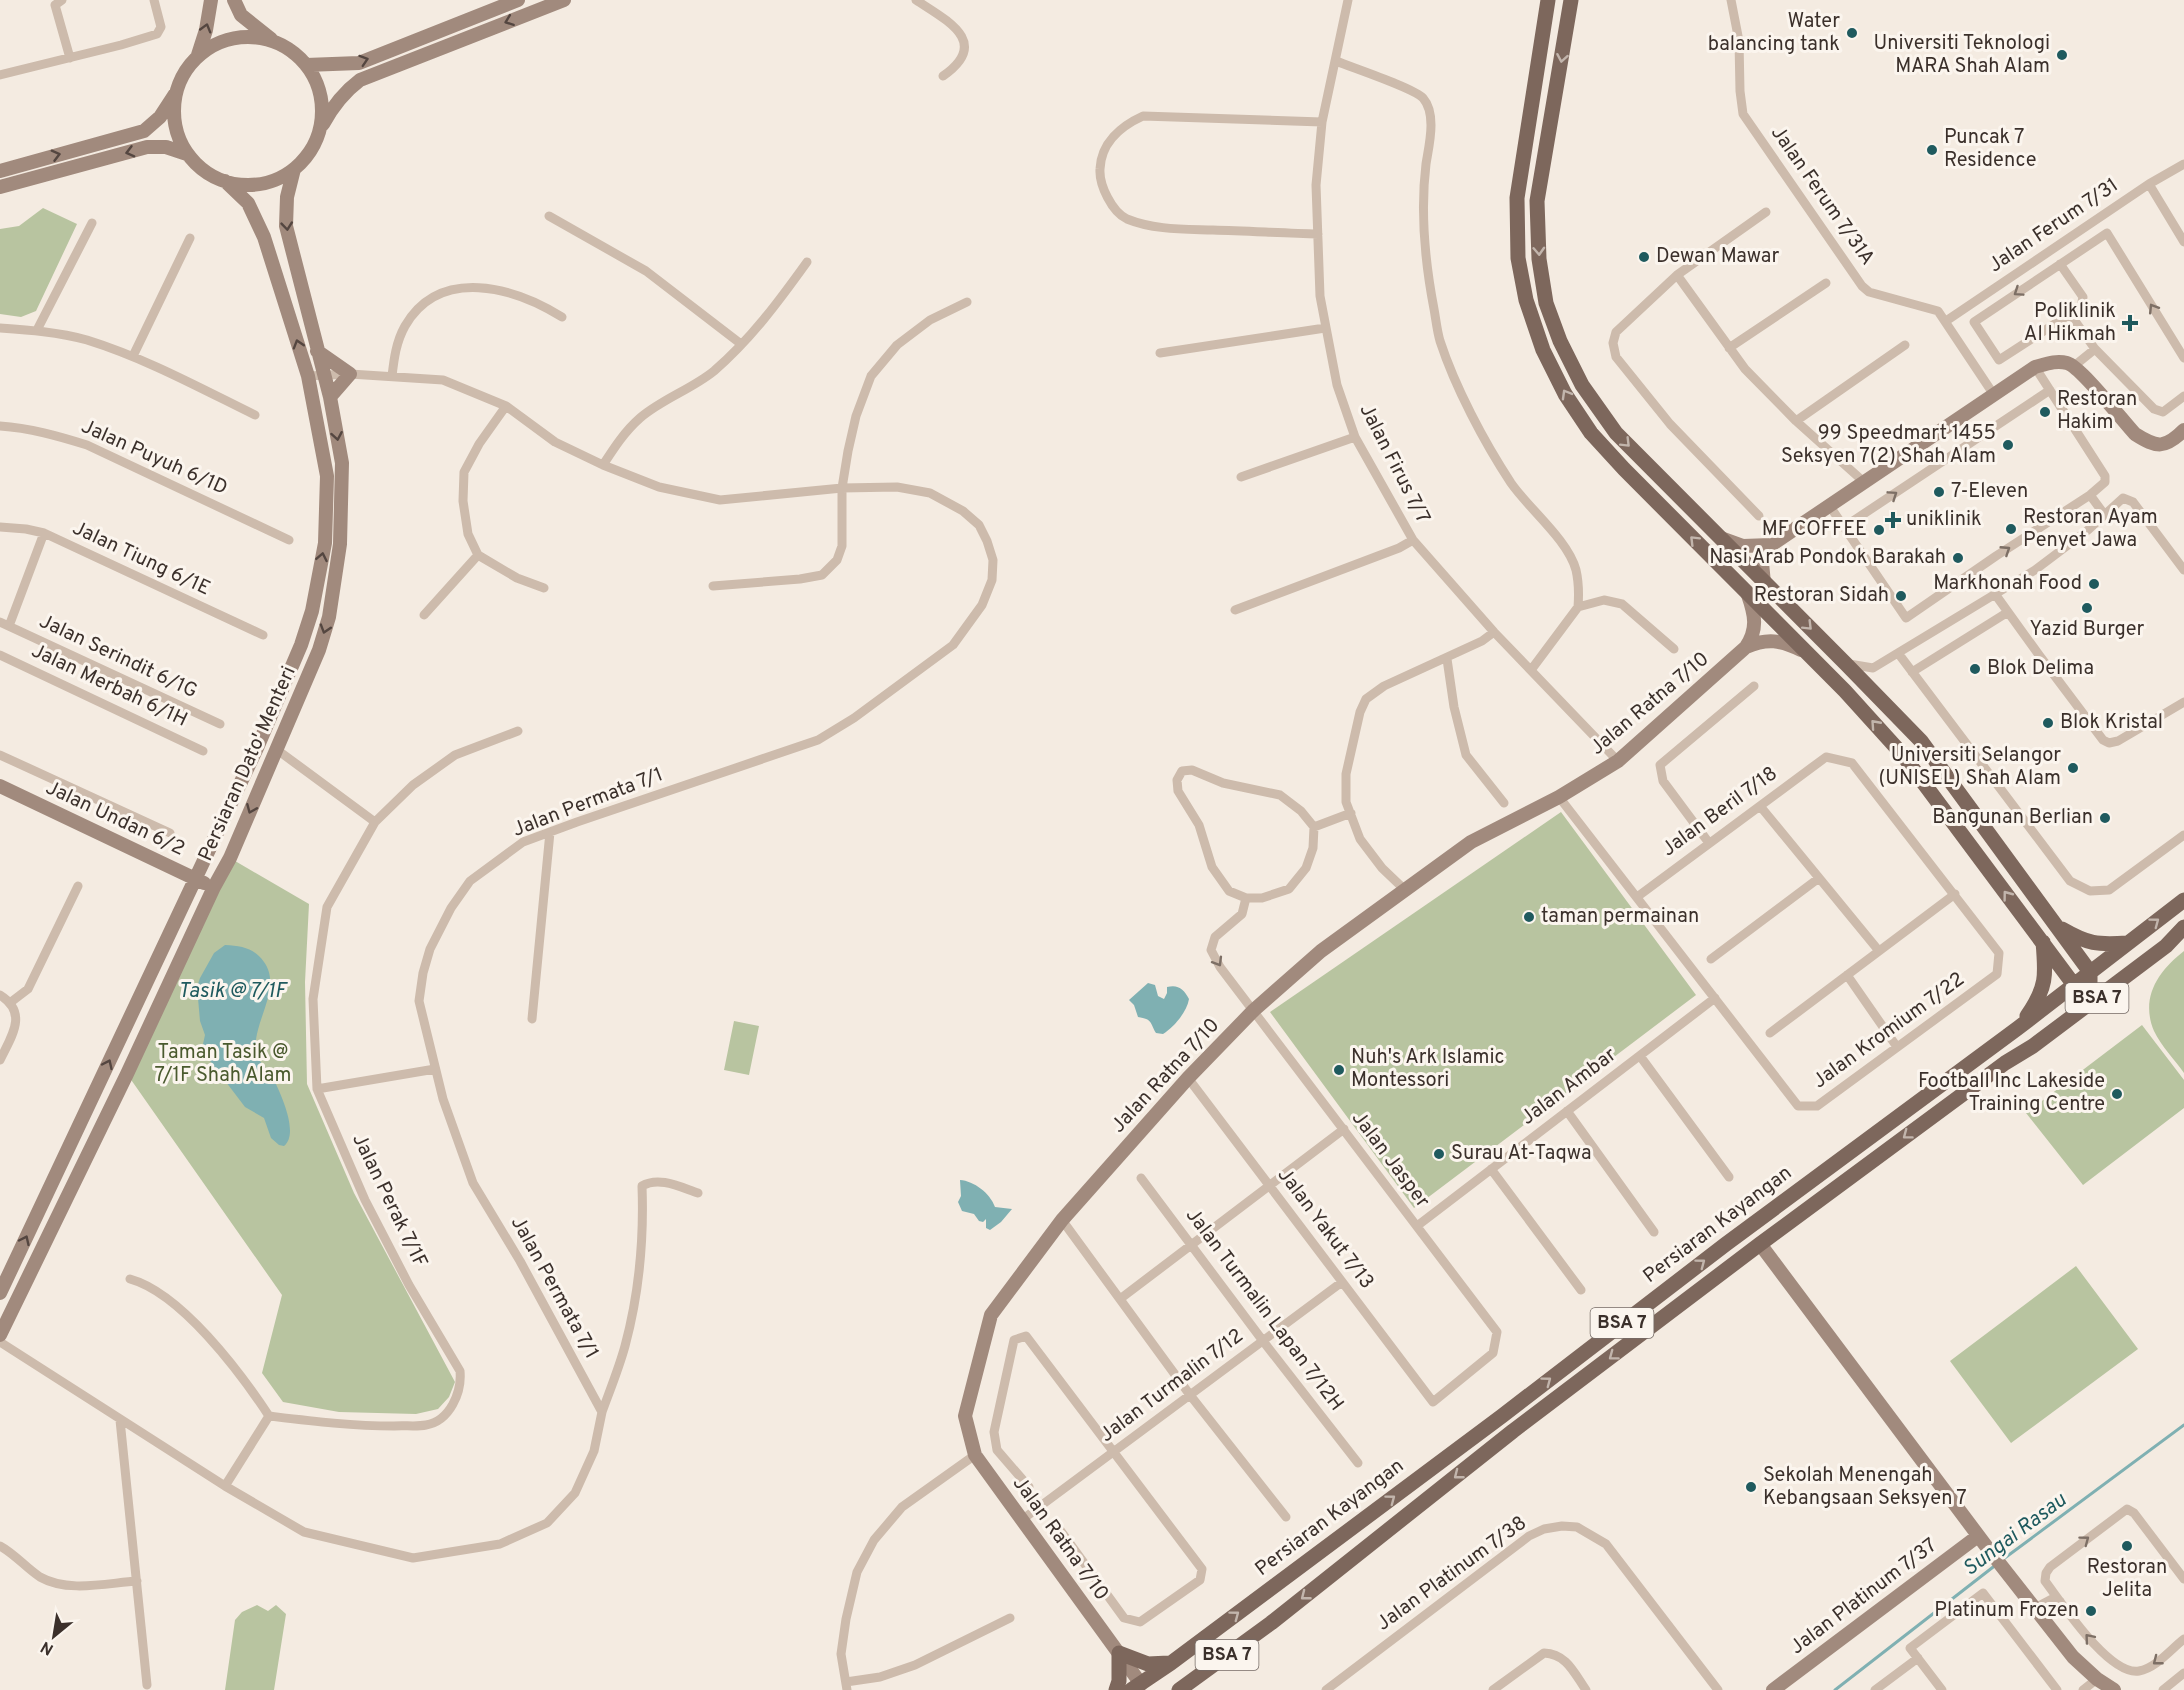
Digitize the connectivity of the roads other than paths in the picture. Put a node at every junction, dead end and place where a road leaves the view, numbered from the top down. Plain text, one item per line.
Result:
1 (62, 0) edge
2 (154, 0) edge
3 (211, 0) edge
4 (234, 0) edge
5 (518, 0) edge
6 (564, 0) edge
7 (916, 0) edge
8 (1348, 0) edge
9 (1535, 0) edge
10 (1548, 0) edge
11 (1571, 0) edge
12 (1731, 0) edge
13 (1544, 23) junction
14 (274, 41) junction
15 (198, 55) junction
16 (70, 58) junction
17 (1336, 61) junction
18 (306, 65) junction
19 (0, 75) edge
20 (943, 76) dead end
21 (175, 94) junction
22 (1322, 122) junction
23 (318, 135) junction
24 (187, 154) junction
25 (2184, 164) edge
26 (294, 169) junction
27 (0, 171) edge
28 (225, 181) junction
29 (2149, 184) junction
30 (0, 187) edge
31 (1766, 212) dead end
32 (549, 216) dead end
33 (92, 223) dead end
34 (1318, 234) junction
35 (190, 238) dead end
36 (2184, 242) edge
37 (807, 262) dead end
38 (2060, 264) junction
39 (1677, 275) junction
40 (1826, 283) dead end
41 (967, 302) dead end
42 (2070, 314) junction
43 (562, 317) dead end
44 (1946, 321) junction
45 (0, 328) edge
46 (1325, 328) junction
47 (37, 330) junction
48 (741, 344) junction
49 (1905, 345) dead end
50 (1730, 348) junction
51 (2095, 349) junction
52 (317, 351) junction
53 (1160, 353) dead end
54 (133, 356) junction
55 (2184, 358) edge
56 (2074, 366) junction
57 (2036, 367) junction
58 (323, 374) junction
59 (350, 374) junction
60 (308, 376) junction
61 (392, 376) junction
62 (2050, 390) junction
63 (1994, 395) junction
64 (2184, 396) edge
65 (330, 397) junction
66 (506, 406) junction
67 (255, 415) dead end
68 (1796, 421) junction
69 (0, 426) edge
70 (2184, 430) edge
71 (1356, 437) junction
72 (603, 465) junction
73 (1241, 477) dead end
74 (1864, 482) junction
75 (842, 488) junction
76 (2090, 495) junction
77 (1829, 505) junction
78 (2104, 514) junction
79 (1759, 516) dead end
80 (0, 527) edge
81 (1844, 527) junction
82 (44, 533) junction
83 (1716, 535) junction
84 (289, 540) dead end
85 (1413, 540) junction
86 (1771, 545) junction
87 (478, 555) junction
88 (2184, 570) edge
89 (1764, 583) junction
90 (713, 586) dead end
91 (544, 588) dead end
92 (1995, 594) junction
93 (1748, 595) junction
94 (1578, 607) junction
95 (1235, 610) dead end
96 (2008, 612) junction
97 (424, 615) dead end
98 (4, 624) edge
99 (1494, 632) junction
100 (263, 635) dead end
101 (1746, 647) junction
102 (1674, 649) dead end
103 (1802, 650) junction
104 (1898, 653) junction
105 (0, 655) edge
106 (1447, 659) junction
107 (1846, 664) junction
108 (1873, 668) junction
109 (1531, 670) junction
110 (1911, 672) junction
111 (1754, 686) dead end
112 (1872, 690) junction
113 (2184, 702) edge
114 (220, 724) dead end
115 (518, 731) dead end
116 (276, 749) junction
117 (203, 751) dead end
118 (0, 755) edge
119 (1618, 761) junction
120 (0, 786) edge
121 (1559, 797) junction
122 (1504, 803) dead end
123 (1760, 806) junction
124 (1351, 813) junction
125 (375, 822) junction
126 (1314, 827) junction
127 (550, 832) junction
128 (171, 833) dead end
129 (2184, 835) edge
130 (1709, 843) junction
131 (1819, 878) junction
132 (196, 879) junction
133 (78, 885) dead end
134 (214, 887) junction
135 (1405, 890) junction
136 (1955, 894) junction
137 (1636, 897) junction
138 (1246, 898) junction
139 (2184, 900) edge
140 (2184, 925) edge
141 (2057, 926) junction
142 (2043, 941) junction
143 (2127, 943) junction
144 (1879, 951) junction
145 (1711, 958) dead end
146 (2090, 972) junction
147 (1847, 975) junction
148 (2074, 985) junction
149 (2090, 990) junction
150 (0, 995) edge
151 (1715, 998) junction
152 (11, 1002) junction
153 (1254, 1010) junction
154 (532, 1018) dead end
155 (2018, 1028) junction
156 (1770, 1033) dead end
157 (1897, 1047) junction
158 (1640, 1056) junction
159 (0, 1060) edge
160 (2005, 1063) junction
161 (435, 1069) junction
162 (1188, 1078) junction
163 (317, 1089) junction
164 (1567, 1111) junction
165 (1344, 1129) junction
166 (1491, 1169) junction
167 (1729, 1177) dead end
168 (1141, 1178) dead end
169 (1269, 1186) junction
170 (698, 1193) dead end
171 (1062, 1220) junction
172 (1417, 1226) junction
173 (1654, 1232) dead end
174 (1192, 1245) junction
175 (1760, 1245) junction
176 (130, 1279) dead end
177 (1342, 1282) junction
178 (1581, 1290) dead end
179 (0, 1293) edge
180 (1120, 1299) junction
181 (0, 1335) edge
182 (1263, 1341) junction
183 (0, 1342) edge
184 (1190, 1395) junction
185 (1433, 1402) joint
186 (602, 1412) junction
187 (268, 1416) junction
188 (120, 1420) junction
189 (1113, 1452) junction
190 (975, 1455) junction
191 (1358, 1463) dead end
192 (225, 1486) junction
193 (1029, 1487) dead end
194 (1286, 1518) dead end
195 (1023, 1519) junction
196 (1055, 1523) dead end
197 (1978, 1536) junction
198 (0, 1546) edge
199 (2184, 1579) edge
200 (136, 1581) junction
201 (2048, 1584) junction
202 (2060, 1601) junction
203 (2033, 1606) junction
204 (1010, 1618) dead end
205 (2184, 1639) edge
206 (1119, 1653) junction
207 (1918, 1658) junction
208 (1171, 1663) junction
209 (2184, 1673) edge
210 (2097, 1679) junction
211 (147, 1685) dead end
212 (847, 1686) edge
213 (1180, 1688) edge
214 (1141, 1689) edge
215 (1328, 1689) edge
216 (1116, 1690) edge
217 (1164, 1690) edge
218 (1493, 1690) edge
219 (1587, 1690) edge
220 (1718, 1690) edge
221 (1773, 1690) edge
222 (1875, 1690) edge
223 (1942, 1690) edge
224 (2057, 1690) edge
225 (2083, 1690) edge
226 (2114, 1690) edge
227 (2163, 1690) edge

1 - 16 street
2 - 16 street
15 -> 3 main road
4 - 14 main road
18 -> 5 main road
6 -> 23 main road
7 - 20 street
8 - 17 street, Jalan Firus 7/7
9 - 13 main road
10 - 13 main road
11 -> 83 main road
12 - 44 street, Jalan Ferum 7/31A
93 -> 13 main road
14 - 15 main road
14 - 18 main road
15 - 21 main road
16 - 19 street
17 - 22 street, Jalan Firus 7/7
17 - 94 street
18 - 23 main road
21 - 24 main road
27 -> 21 main road
22 - 34 street, Jalan Firus 7/7
22 - 34 street
23 - 26 main road
24 - 28 main road
24 -> 30 main road
25 - 29 street, Jalan Ferum 7/31
26 - 28 main road
26 -> 52 main road, Persiaran Dato' Menteri
60 -> 28 main road, Persiaran Dato' Menteri
29 - 36 street
29 - 44 street, Jalan Ferum 7/31
31 - 39 street
32 - 48 street
33 - 47 street
34 - 46 street, Jalan Firus 7/7
35 - 54 street
37 - 48 street
38 - 42 street
38 -> 42 street
55 -> 38 street
39 - 50 street
39 - 79 street
40 - 50 street
41 - 75 street
42 - 51 street
43 - 61 street
44 - 63 street, Jalan Ferum 7/31A
45 - 47 street
46 - 53 street
46 - 71 street, Jalan Firus 7/7
47 - 54 street
48 - 72 street
49 - 68 street
50 - 68 street
51 - 56 street
51 - 64 street
52 - 58 main road, Persiaran Dato' Menteri
52 - 59 main road
54 - 67 street
56 - 57 main road
56 - 70 main road
57 - 62 street
57 - 63 main road
58 - 59 street, Jalan Permata 7/1
58 - 60 street, Jalan Permata 7/1
58 - 65 main road, Persiaran Dato' Menteri
59 - 61 street, Jalan Permata 7/1
59 - 65 main road
132 -> 60 main road, Persiaran Dato' Menteri
61 - 66 street, Jalan Permata 7/1
62 - 76 street
81 -> 62 street
63 - 74 main road
65 -> 116 main road, Persiaran Dato' Menteri
66 - 72 street, Jalan Permata 7/1
66 - 87 street
68 - 74 street
69 - 84 street, Jalan Puyuh 6/1D
71 - 73 street
71 - 85 street, Jalan Firus 7/7
72 - 75 street, Jalan Permata 7/1
74 - 77 main road
75 - 90 street
75 - 127 street, Jalan Permata 7/1
76 - 78 street
81 -> 76 street
77 - 81 street
77 - 86 main road
78 - 88 street
78 - 92 street
80 - 82 street, Jalan Tiung 6/1E
82 - 98 street
82 - 100 street, Jalan Tiung 6/1E
83 - 86 main road
83 - 89 main road
85 - 95 street
85 - 99 street, Jalan Firus 7/7
86 - 89 main road
87 - 91 street
87 - 97 street
89 -> 107 main road
92 - 96 street
92 - 104 street
93 - 101 main road
93 - 103 main road
94 - 102 street
94 - 109 street
96 - 110 street
96 - 113 street
98 - 114 street, Jalan Serindit 6/1G
99 - 106 street
99 - 109 street, Jalan Firus 7/7
101 - 103 main road
101 - 119 main road, Jalan Ratna 7/10
142 -> 103 main road
104 - 108 street
104 - 110 street
105 - 117 street, Jalan Merbah 6/1H
106 - 122 street
106 - 124 street
107 - 108 street
107 - 112 main road
108 - 112 street
109 - 119 street, Jalan Firus 7/7
110 - 129 street
111 - 130 street
112 - 141 main road
115 - 125 street, Jalan Perak 7/1F
116 - 125 street
116 -> 134 main road, Persiaran Dato' Menteri
118 - 128 street
119 - 121 main road, Jalan Ratna 7/10
120 - 132 main road, Jalan Undan 6/2
121 - 135 main road, Jalan Ratna 7/10
121 - 137 street
123 - 130 street, Jalan Beril 7/18
123 - 131 street
123 - 136 street, Jalan Beril 7/18
124 - 126 street
124 - 135 street
125 - 163 street, Jalan Perak 7/1F
126 - 138 street
126 - 138 street
127 - 154 street
127 - 161 street, Jalan Permata 7/1
130 - 137 street, Jalan Beril 7/18
131 - 144 street
131 - 145 street
132 - 134 main road, Jalan Undan 6/2
179 -> 132 main road, Persiaran Dato' Menteri
133 - 152 street
134 - 181 main road, Persiaran Dato' Menteri
135 - 153 main road, Jalan Ratna 7/10
136 - 144 street
136 - 157 street, Jalan Kromium 7/22
137 - 151 street
138 -> 153 street, Jalan Jasper
143 -> 139 main road, Persiaran Kayangan / BSA 7
140 - 149 main road
140 - 160 main road, Persiaran Kayangan / BSA 7
141 - 143 main road
141 - 146 main road
142 - 148 main road
142 - 155 main road
143 - 146 main road, Persiaran Kayangan / BSA 7
144 - 147 street
146 - 148 main road, Persiaran Kayangan / BSA 7
146 - 149 main road
147 - 156 street
147 - 157 street
148 - 149 main road
148 - 155 main road, Persiaran Kayangan / BSA 7
149 - 160 main road
150 - 152 street
151 - 157 street, Jalan Kromium 7/22
151 - 158 street, Jalan Ambar
152 - 159 street
153 - 162 main road, Jalan Ratna 7/10
153 - 165 street, Jalan Jasper
208 -> 155 main road, Persiaran Kayangan / BSA 7
158 - 164 street, Jalan Ambar
158 - 167 street
160 -> 175 main road, Persiaran Kayangan / BSA 7
161 - 163 street
161 - 186 street, Jalan Permata 7/1
162 - 169 street, Jalan Yakut 7/13
162 - 171 main road, Jalan Ratna 7/10
163 - 187 street, Jalan Perak 7/1F
164 - 166 street, Jalan Ambar
164 - 173 street
165 - 169 street
165 - 172 street, Jalan Jasper
166 - 172 street, Jalan Ambar
166 - 178 street
168 - 174 street, Jalan Turmalin Lapan 7/12H
169 - 174 street
169 - 177 street, Jalan Yakut 7/13
170 - 186 street
171 - 180 street
171 - 190 main road, Jalan Ratna 7/10
172 - 185 street, Jalan Jasper
174 - 180 street
174 - 182 street, Jalan Turmalin Lapan 7/12H
175 - 197 main road
175 -> 213 main road, Persiaran Kayangan / BSA 7
176 - 187 street
177 - 182 street, Jalan Turmalin 7/12
177 - 185 street, Jalan Yakut 7/13
180 - 184 street
182 - 184 street, Jalan Turmalin 7/12
182 - 191 street, Jalan Turmalin Lapan 7/12H
183 - 188 street
184 - 189 street, Jalan Turmalin 7/12
184 - 194 street
186 - 192 street
187 - 192 street
188 - 192 street
188 - 200 street
189 - 193 street
189 - 195 street, Jalan Turmalin 7/12
189 - 196 street
190 - 195 main road, Jalan Ratna 7/10
190 - 212 street
195 - 206 main road, Jalan Ratna 7/10
197 - 203 main road
197 - 221 main road, Jalan Platinum 7/37
198 - 200 street
201 -> 199 street
200 - 211 street
201 - 202 street
201 - 203 street
202 - 203 street
205 -> 202 street
203 - 210 main road
204 - 212 street
206 - 208 main road
206 - 214 main road, Jalan Ratna 7/10
206 - 216 main road
207 - 222 street
207 - 223 street
207 - 224 street
208 - 214 main road, Persiaran Kayangan / BSA 7
209 - 227 street
210 - 225 street
210 - 226 main road
213 - 217 main road
215 - 220 street, Jalan Platinum 7/38
218 - 219 street

